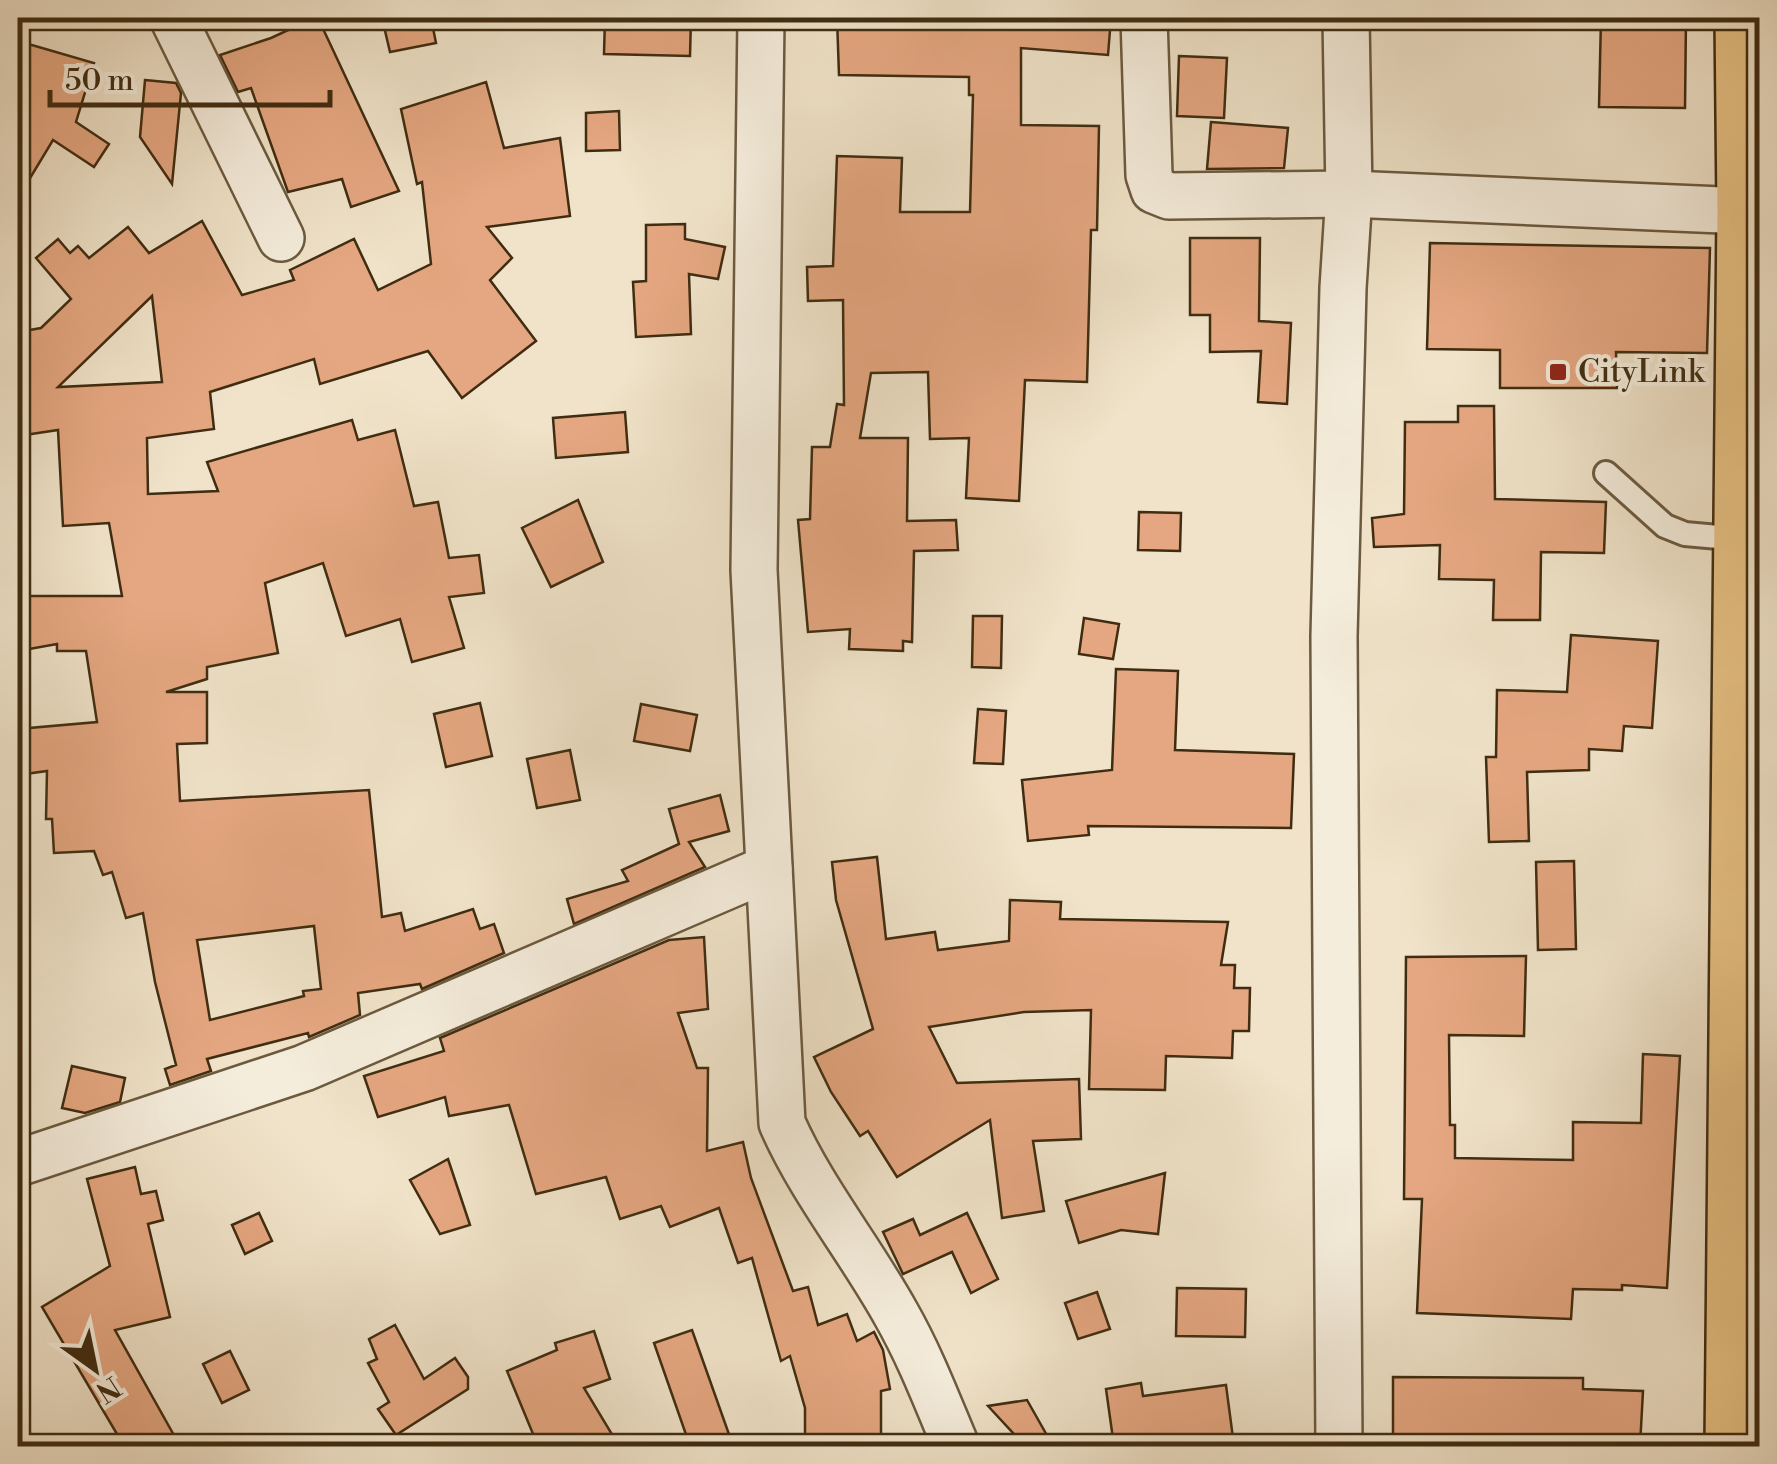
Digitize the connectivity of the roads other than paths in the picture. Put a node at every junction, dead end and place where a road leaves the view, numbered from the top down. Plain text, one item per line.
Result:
1 (173, 18) edge
2 (761, 18) edge
3 (1144, 18) edge
4 (1346, 18) edge
5 (1743, 18) edge
6 (1349, 194) junction
7 (1745, 212) junction
8 (281, 238) dead end
9 (1606, 473) dead end
10 (1750, 539) edge
11 (769, 868) junction
12 (18, 1162) edge
13 (956, 1446) edge
14 (1339, 1446) edge
15 (1733, 1446) edge

1 - 8 street
2 - 11 street
3 - 6 street
4 - 6 street
5 - 7 highway
6 - 7 street
6 - 14 street
7 - 10 highway
9 - 10 lane
10 - 15 highway
11 - 12 street
11 - 13 street

